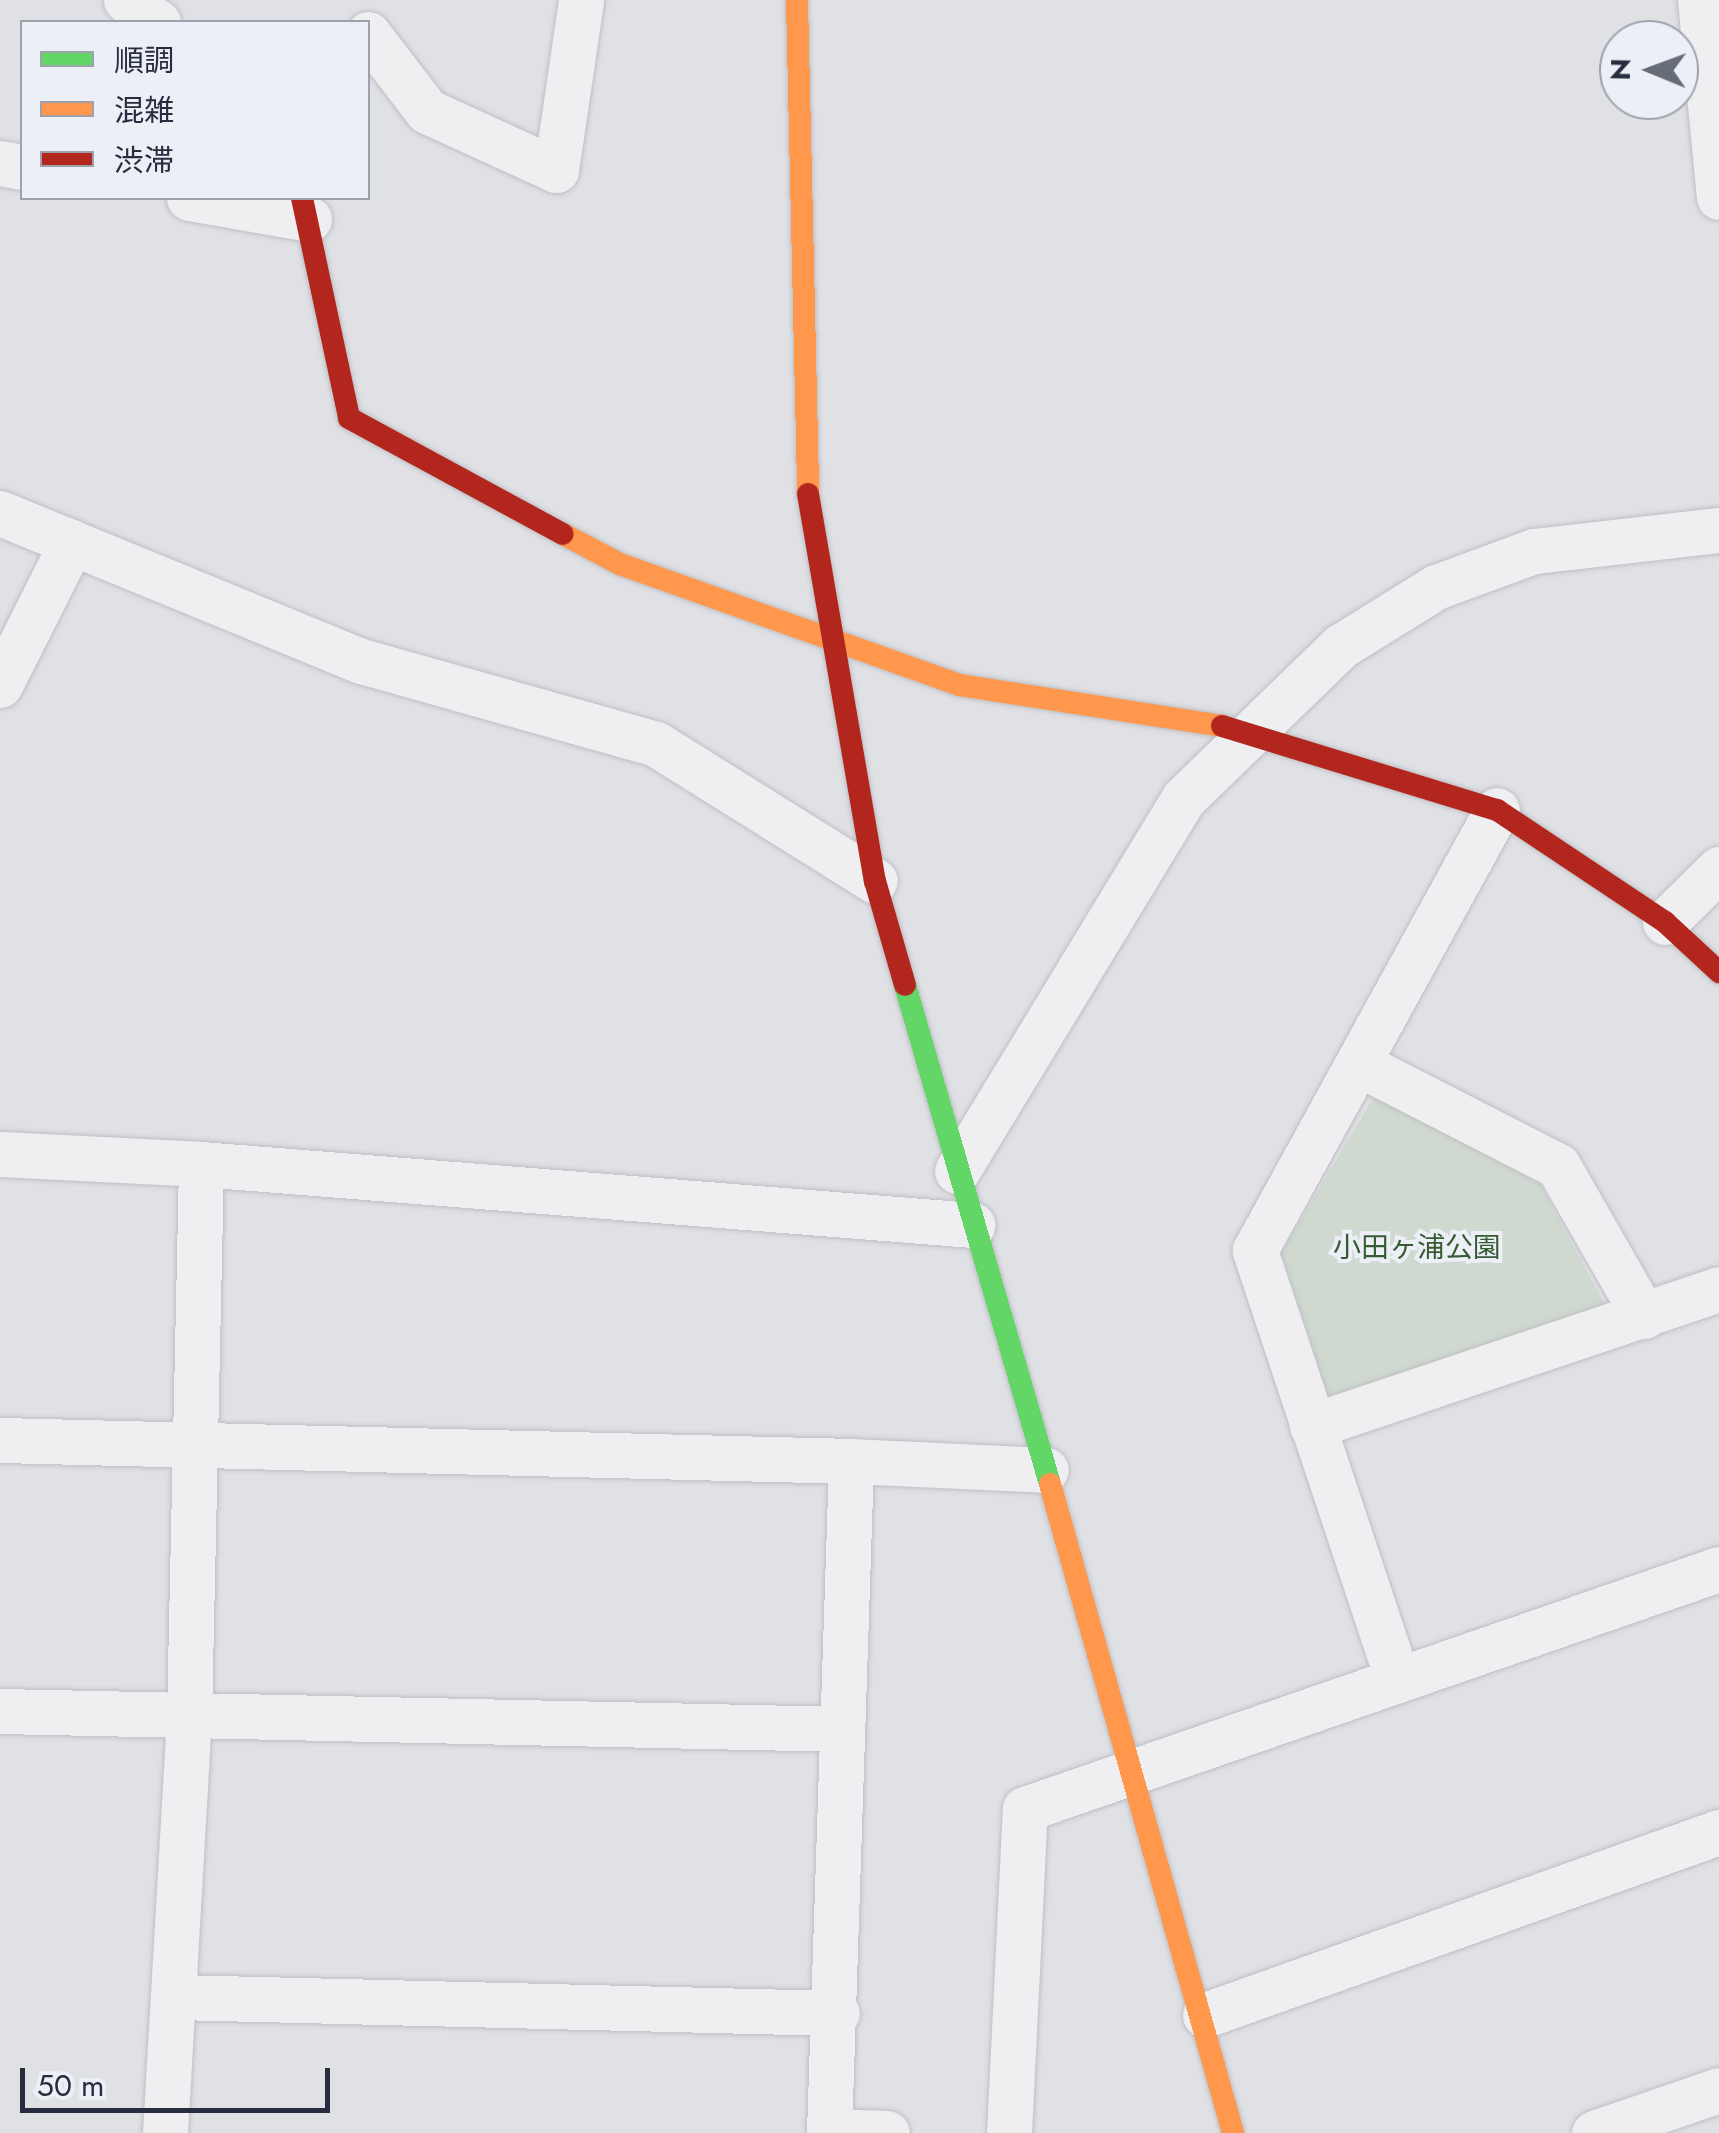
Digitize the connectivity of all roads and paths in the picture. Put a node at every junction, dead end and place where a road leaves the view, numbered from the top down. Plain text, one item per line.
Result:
1 (126, 0) edge
2 (581, 0) edge
3 (798, 0) edge
4 (1700, 0) edge
5 (155, 20) edge
6 (370, 37) edge
7 (1719, 197) edge
8 (212, 200) edge
9 (305, 208) edge
10 (0, 514) edge
11 (1719, 530) edge
12 (72, 542) junction
13 (829, 642) junction
14 (0, 684) edge
15 (1255, 731) junction
16 (1496, 810) junction
17 (1719, 869) edge
18 (875, 881) junction
19 (1665, 922) junction
20 (1719, 972) edge
21 (1360, 1065) junction
22 (0, 1154) edge
23 (201, 1164) junction
24 (957, 1170) junction
25 (972, 1225) junction
26 (1719, 1290) edge
27 (1644, 1316) junction
28 (1312, 1426) junction
29 (0, 1440) edge
30 (194, 1447) junction
31 (850, 1461) junction
32 (1046, 1470) junction
33 (1719, 1570) edge
34 (1397, 1678) junction
35 (0, 1711) edge
36 (190, 1716) junction
37 (842, 1729) junction
38 (1130, 1772) junction
39 (1719, 1832) edge
40 (176, 1997) junction
41 (837, 2013) junction
42 (1205, 2015) junction
43 (1719, 2090) edge
44 (829, 2132) edge
45 (165, 2133) edge
46 (887, 2133) edge
47 (1009, 2133) edge
48 (1234, 2133) edge
49 (1594, 2133) edge

1 - 5 street
2 - 6 street
3 - 13 street
4 - 7 street
8 - 9 street
9 - 13 street
10 - 12 street
11 - 15 street
12 - 14 street
12 - 18 street
13 - 15 street
13 - 18 street
15 - 16 street
15 - 24 street
16 - 19 street
16 - 21 street
17 - 19 street
18 - 24 street
19 - 20 street
21 - 27 street
21 - 28 street
22 - 23 street
23 - 25 street
23 - 30 street
24 - 25 street
25 - 32 street
26 - 27 street
27 - 28 street
28 - 34 street
29 - 30 street
30 - 31 street
30 - 36 street
31 - 32 street
31 - 37 street
32 - 38 street
33 - 34 street
34 - 38 street
35 - 36 street
36 - 37 street
36 - 40 street
37 - 41 street
38 - 42 street
38 - 47 street
39 - 42 street
40 - 41 street
40 - 45 street
41 - 44 street
42 - 48 street
43 - 49 street
44 - 46 street

